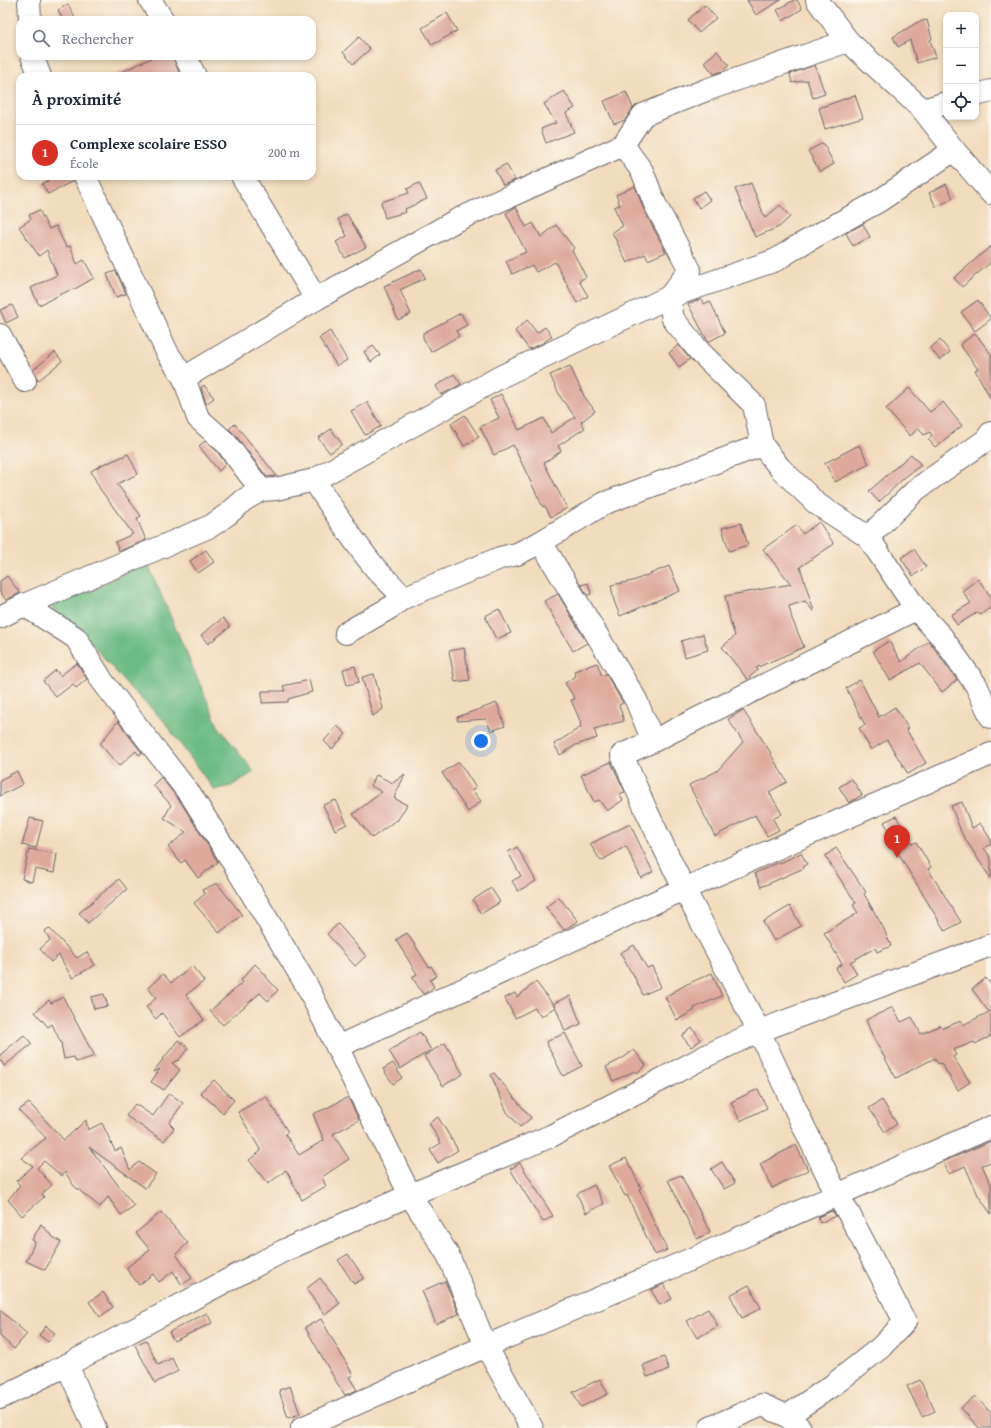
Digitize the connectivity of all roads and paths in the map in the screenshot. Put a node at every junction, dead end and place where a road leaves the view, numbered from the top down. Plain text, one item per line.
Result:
1 (29, 0) edge
2 (150, 0) edge
3 (817, 0) edge
4 (30, 16) edge
5 (160, 16) edge
6 (848, 41) junction
7 (34, 60) edge
8 (187, 60) edge
9 (38, 72) edge
10 (193, 72) edge
11 (991, 91) edge
12 (979, 94) edge
13 (943, 104) edge
14 (922, 110) junction
15 (623, 145) junction
16 (954, 150) junction
17 (87, 180) edge
18 (244, 180) edge
19 (991, 193) edge
20 (669, 298) junction
21 (316, 299) junction
22 (0, 335) edge
23 (184, 378) junction
24 (25, 381) dead end
25 (989, 439) edge
26 (762, 445) junction
27 (314, 480) junction
28 (261, 490) junction
29 (868, 537) junction
30 (541, 542) junction
31 (403, 598) junction
32 (24, 605) junction
33 (916, 609) junction
34 (0, 617) edge
35 (346, 633) dead end
36 (991, 717) edge
37 (653, 741) junction
38 (991, 754) edge
39 (684, 889) junction
40 (991, 944) edge
41 (759, 1031) junction
42 (338, 1047) junction
43 (991, 1128) edge
44 (410, 1195) junction
45 (837, 1195) junction
46 (486, 1346) junction
47 (67, 1365) junction
48 (0, 1398) edge
49 (793, 1422) edge
50 (95, 1428) edge
51 (302, 1428) edge
52 (532, 1428) edge
53 (710, 1428) edge

1 - 4 street
2 - 5 street
3 - 6 street
6 - 14 street
6 - 15 street
7 - 9 street
8 - 10 street
11 - 12 street
13 - 14 street
14 - 16 street
15 - 20 street
15 - 21 street
16 - 19 street
16 - 20 street
17 - 23 street
18 - 21 street
20 - 26 street
20 - 27 street
21 - 23 street
22 - 24 street
23 - 28 street
25 - 29 street
26 - 29 street
26 - 30 street
27 - 28 street
27 - 31 street
28 - 32 street
29 - 33 street
30 - 31 street
30 - 37 street
31 - 35 street
32 - 34 street
32 - 42 street
33 - 36 street
33 - 37 street
37 - 39 street
38 - 39 street
39 - 41 street
39 - 42 street
40 - 41 street
41 - 44 street
41 - 45 street
42 - 44 street
43 - 45 street
44 - 46 street
44 - 47 street
45 - 46 street
45 - 49 street
46 - 51 street
46 - 52 street
47 - 48 street
47 - 50 street
49 - 53 street

